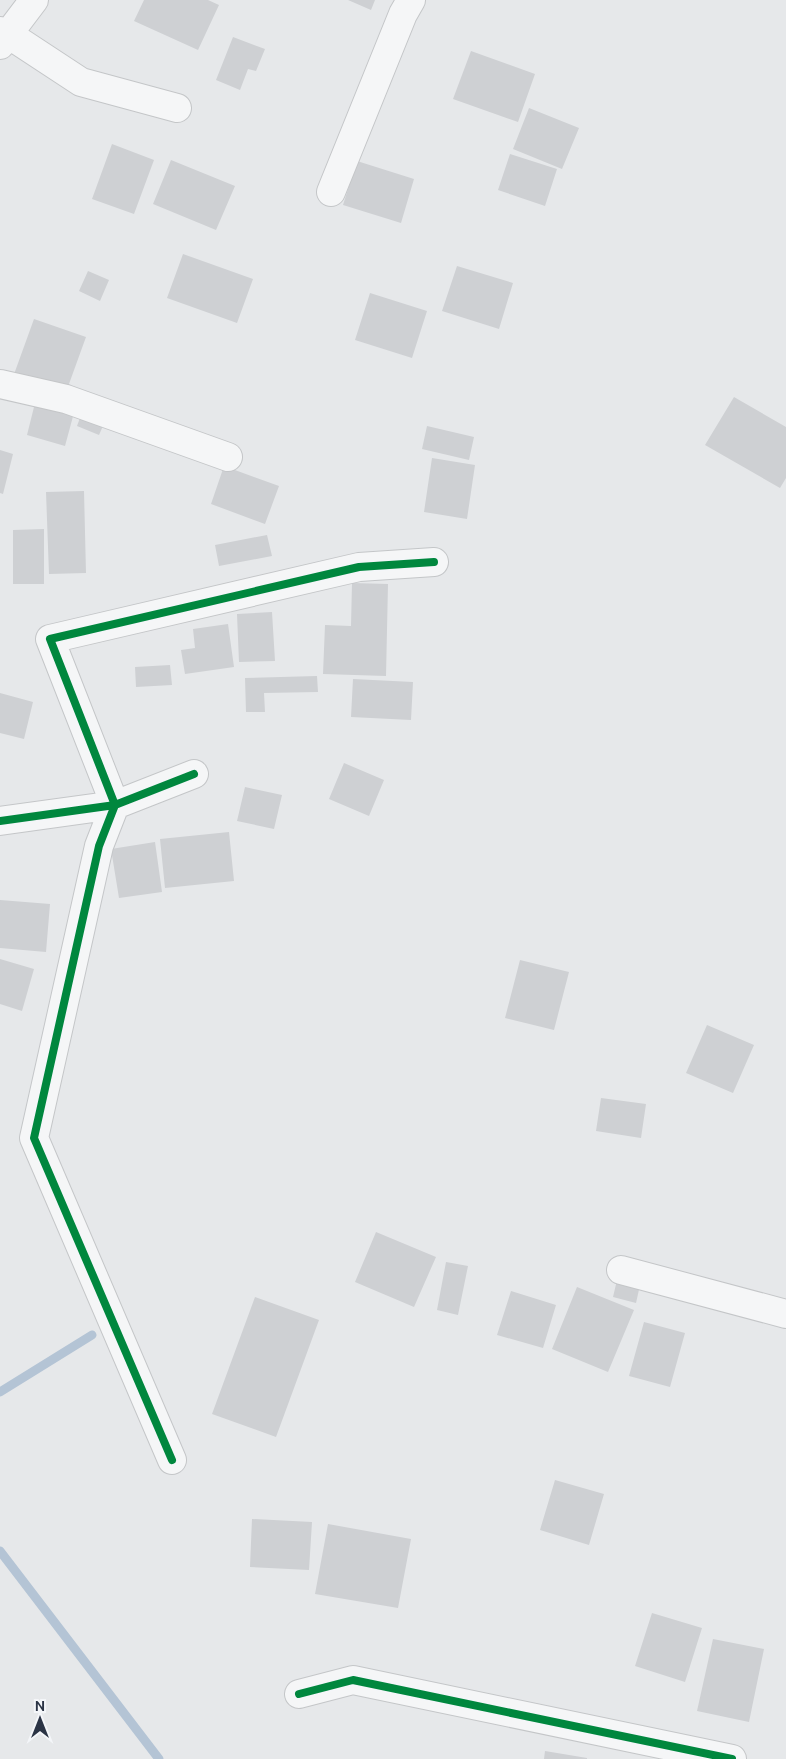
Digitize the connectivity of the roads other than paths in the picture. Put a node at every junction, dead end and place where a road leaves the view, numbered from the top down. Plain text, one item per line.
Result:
1 (34, 0) edge
2 (411, 0) edge
3 (3, 37) edge
4 (177, 108) dead end
5 (330, 192) dead end
6 (0, 384) edge
7 (228, 457) dead end
8 (434, 562) dead end
9 (194, 774) dead end
10 (115, 804) junction
11 (0, 821) edge
12 (621, 1270) dead end
13 (786, 1314) edge
14 (172, 1460) dead end
15 (299, 1694) dead end
16 (732, 1759) edge

1 - 3 street
2 - 5 street
3 - 4 street
6 - 7 street
8 - 10 street
9 - 10 street
10 - 11 street
10 - 14 street
12 - 13 street
15 - 16 street

